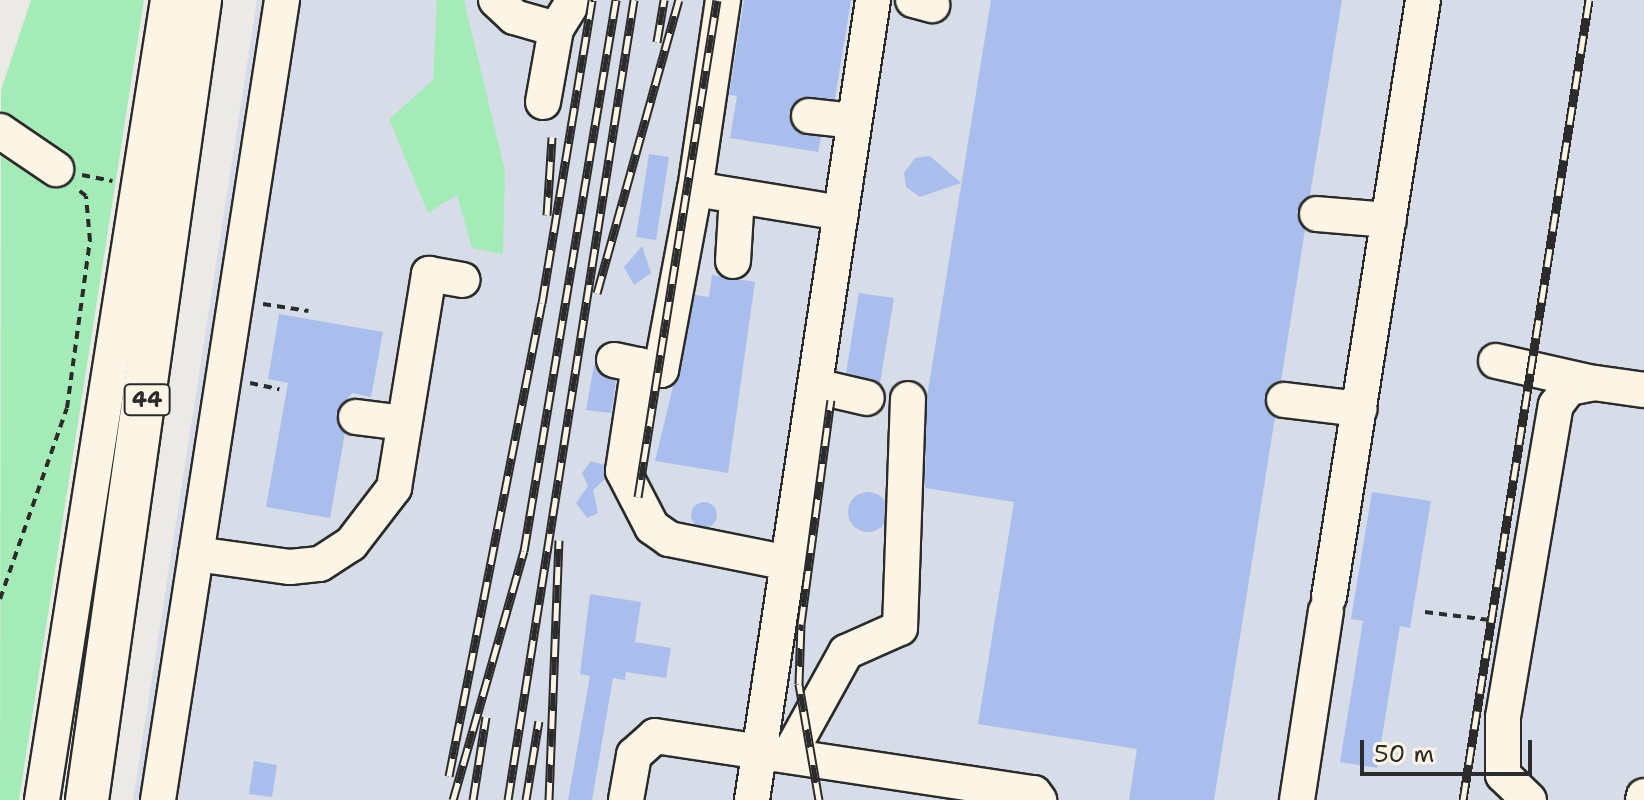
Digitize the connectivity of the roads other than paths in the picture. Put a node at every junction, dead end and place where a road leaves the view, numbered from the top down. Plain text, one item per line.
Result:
1 (168, 0) edge
2 (200, 0) edge
3 (282, 0) edge
4 (496, 0) edge
5 (574, 0) edge
6 (723, 0) edge
7 (1423, 0) edge
8 (865, 17) edge
9 (556, 29) junction
10 (543, 102) dead end
11 (809, 116) dead end
12 (854, 121) junction
13 (0, 131) edge
14 (56, 169) road end
15 (695, 189) junction
16 (737, 196) junction
17 (841, 213) junction
18 (1317, 214) dead end
19 (1389, 220) junction
20 (733, 261) dead end
21 (462, 280) dead end
22 (1496, 361) dead end
23 (1595, 383) junction
24 (815, 386) junction
25 (1644, 390) edge
26 (867, 398) dead end
27 (908, 399) dead end
28 (1284, 400) dead end
29 (1359, 409) junction
30 (356, 417) dead end
31 (404, 423) junction
32 (196, 554) junction
33 (788, 563) junction
34 (774, 752) junction
35 (42, 800) edge
36 (87, 800) edge
37 (158, 800) edge
38 (626, 800) edge
39 (752, 800) edge
40 (1039, 800) edge
41 (1297, 800) edge
42 (1529, 800) edge

1 - 35 street
2 - 36 main road, 44
3 - 32 street
4 - 9 street
5 - 9 street
6 - 15 street
7 - 19 street
8 - 12 street
9 - 10 street
11 - 12 street
12 - 17 street
13 - 14 street
15 - 16 street
15 - 33 street
16 - 17 street
16 - 20 street
17 - 24 street
18 - 19 street
19 - 29 street
21 - 31 street
22 - 23 street
23 - 25 street
23 - 42 street
24 - 26 street
24 - 33 street
27 - 34 street
28 - 29 street
29 - 41 street
30 - 31 street
31 - 32 street
32 - 37 street
33 - 34 street
34 - 38 street
34 - 39 street
34 - 40 street

